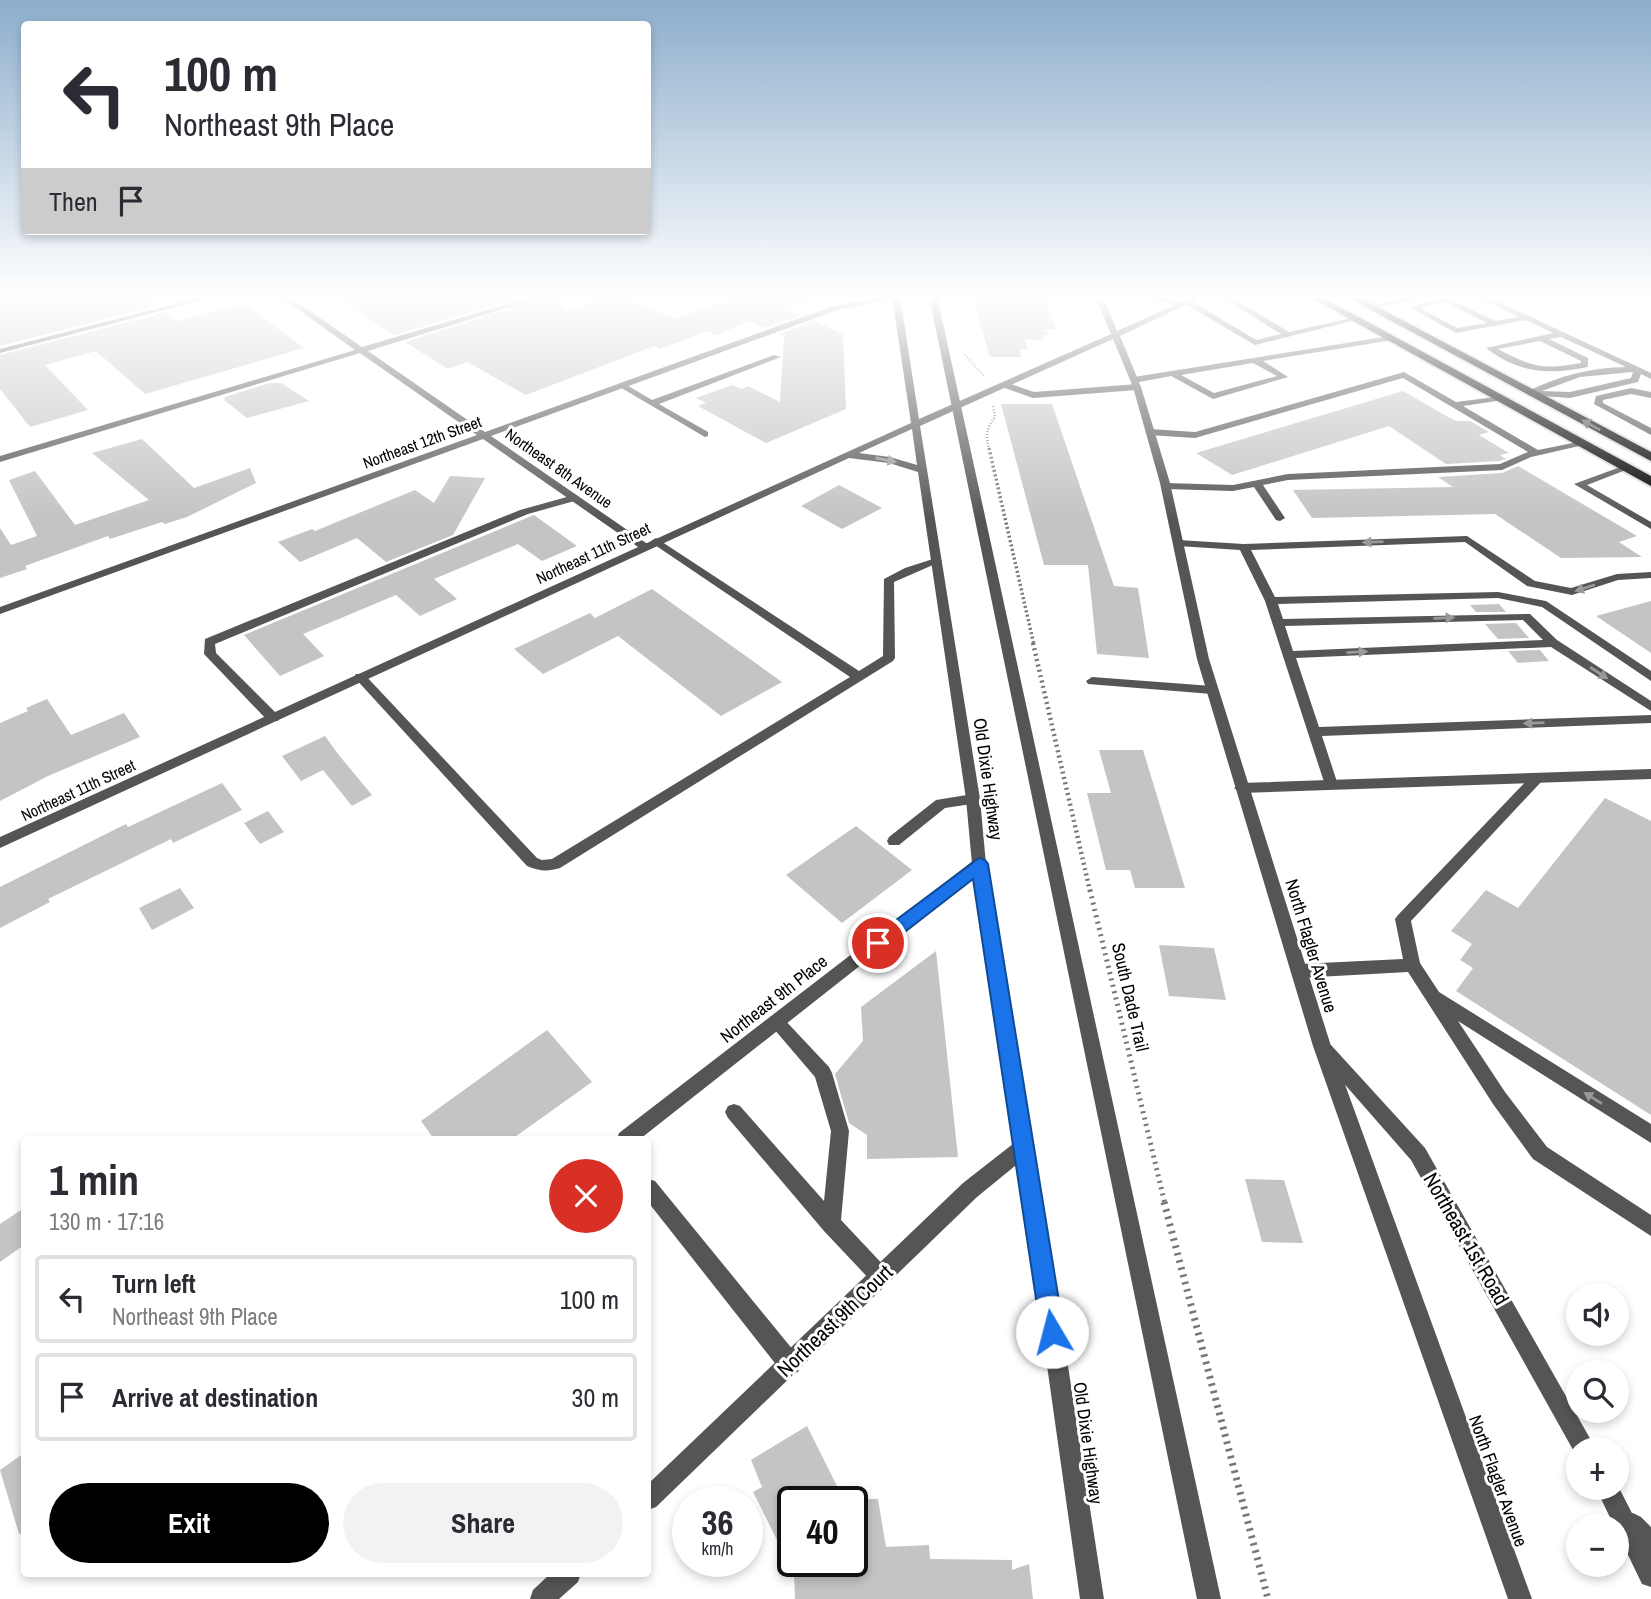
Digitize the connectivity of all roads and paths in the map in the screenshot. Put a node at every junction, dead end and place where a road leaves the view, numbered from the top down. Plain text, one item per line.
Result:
1 (1638, 370) edge
2 (293, 371) edge
3 (391, 371) edge
4 (664, 371) edge
5 (740, 371) edge
6 (906, 371) edge
7 (949, 371) edge
8 (982, 371) edge
9 (1037, 371) edge
10 (1131, 371) edge
11 (1193, 371) edge
12 (1273, 371) edge
13 (1450, 371) edge
14 (1489, 371) edge
15 (1607, 371) edge
16 (1173, 374) junction
17 (987, 380) dead end
18 (1136, 383) junction
19 (1005, 385) junction
20 (622, 386) junction
21 (1531, 393) junction
22 (1651, 395) edge
23 (1500, 398) junction
24 (991, 401) dead end
25 (652, 403) junction
26 (1455, 405) junction
27 (957, 407) junction
28 (915, 425) junction
29 (1150, 432) junction
30 (1651, 432) edge
31 (486, 435) junction
32 (705, 435) dead end
33 (1583, 444) junction
34 (1536, 453) junction
35 (847, 455) junction
36 (1651, 457) edge
37 (0, 459) edge
38 (1626, 468) junction
39 (923, 470) junction
40 (1651, 482) edge
41 (1257, 483) junction
42 (1166, 486) junction
43 (574, 498) junction
44 (1280, 518) dead end
45 (1651, 526) edge
46 (1178, 543) junction
47 (650, 544) junction
48 (1244, 547) junction
49 (937, 561) junction
50 (1650, 576) edge
51 (1271, 601) junction
52 (0, 611) edge
53 (1278, 623) junction
54 (1553, 643) junction
55 (1289, 655) junction
56 (359, 677) junction
57 (859, 677) junction
58 (1651, 677) edge
59 (1092, 681) dead end
60 (1212, 690) junction
61 (1651, 707) edge
62 (273, 718) junction
63 (1651, 719) edge
64 (1314, 732) junction
65 (1651, 774) edge
66 (1536, 779) junction
67 (1331, 785) junction
68 (1241, 788) junction
69 (972, 799) junction
70 (894, 841) dead end
71 (0, 843) edge
72 (979, 864) junction
73 (1412, 965) junction
74 (1299, 971) junction
75 (1433, 996) junction
76 (776, 1022) junction
77 (1322, 1046) junction
78 (734, 1112) dead end
79 (1651, 1134) edge
80 (630, 1136) edge
81 (1025, 1146) junction
82 (651, 1192) edge
83 (831, 1224) junction
84 (1651, 1226) edge
85 (881, 1277) junction
86 (790, 1364) junction
87 (1579, 1437) edge
88 (651, 1496) edge
89 (1614, 1500) edge
90 (1622, 1513) junction
91 (1651, 1545) edge
92 (1651, 1575) edge
93 (565, 1577) edge
94 (542, 1599) edge
95 (1092, 1599) edge
96 (1209, 1599) edge
97 (1268, 1599) edge
98 (1520, 1599) edge

1 - 21 street
2 - 37 street
3 - 31 street, Northeast 8th Avenue
4 - 20 street, Northeast 12th Street
5 - 25 street
6 - 28 street, Old Dixie Highway
7 - 27 street
8 - 17 path
9 - 19 street, Northeast 11th Street
10 - 18 street, North Flagler Avenue
11 - 16 street
12 - 16 street
13 - 23 highway
14 - 21 highway
15 - 21 street
16 - 18 street
18 - 19 street
18 - 29 street, North Flagler Avenue
19 - 27 street, Northeast 11th Street
20 - 25 street
20 - 31 street, Northeast 12th Street
21 - 23 highway
36 -> 21 highway
22 - 30 street
23 - 26 street
23 - 33 highway
24 - 97 path, South Dade Trail
25 - 32 street
26 - 29 street
26 - 34 street
27 - 28 street, Northeast 11th Street
27 - 96 street
28 - 35 street, Northeast 11th Street
28 - 39 street, Old Dixie Highway
29 - 42 street, North Flagler Avenue
31 - 43 street, Northeast 8th Avenue
31 - 52 street, Northeast 12th Street
33 - 34 street
33 - 38 highway
34 - 41 street
35 -> 39 street
35 - 47 street, Northeast 11th Street
38 - 40 highway
38 - 45 street
39 - 49 street, Old Dixie Highway
41 - 42 street
41 - 44 street
42 - 46 street, North Flagler Avenue
43 - 47 street, Northeast 8th Avenue
43 - 62 street
46 - 48 street
46 - 60 street, North Flagler Avenue
47 - 56 street, Northeast 11th Street
47 - 57 street, Northeast 8th Avenue
50 -> 48 street
48 - 51 street
49 - 57 street
49 - 69 street, Old Dixie Highway
51 - 53 street
51 - 58 street
53 -> 54 street
53 - 55 street
55 -> 54 street
54 -> 61 street
55 - 64 street
56 - 57 street
56 - 62 street, Northeast 11th Street
59 - 60 street
60 - 68 street, North Flagler Avenue
62 - 71 street, Northeast 11th Street
63 -> 64 street
64 - 67 street
65 - 66 street
66 - 67 street
66 - 73 street
67 - 68 street
68 - 74 street, North Flagler Avenue
69 - 70 street
69 - 72 street, Old Dixie Highway
72 - 76 street, Northeast 9th Place
72 - 81 street, Old Dixie Highway
73 - 74 street
73 - 75 street
74 - 77 street, North Flagler Avenue
79 -> 75 street
75 - 84 street
76 - 80 street, Northeast 9th Place
76 - 83 street
77 - 87 street, Northeast 1st Road
77 - 98 street, North Flagler Avenue
78 - 83 street
81 - 85 street, Northeast 9th Court
81 - 95 street, Old Dixie Highway
82 - 86 street
83 - 85 street
85 - 86 street, Northeast 9th Court
86 - 88 street, Northeast 9th Court
89 - 90 street
90 - 91 street
90 - 92 street
93 - 94 street

